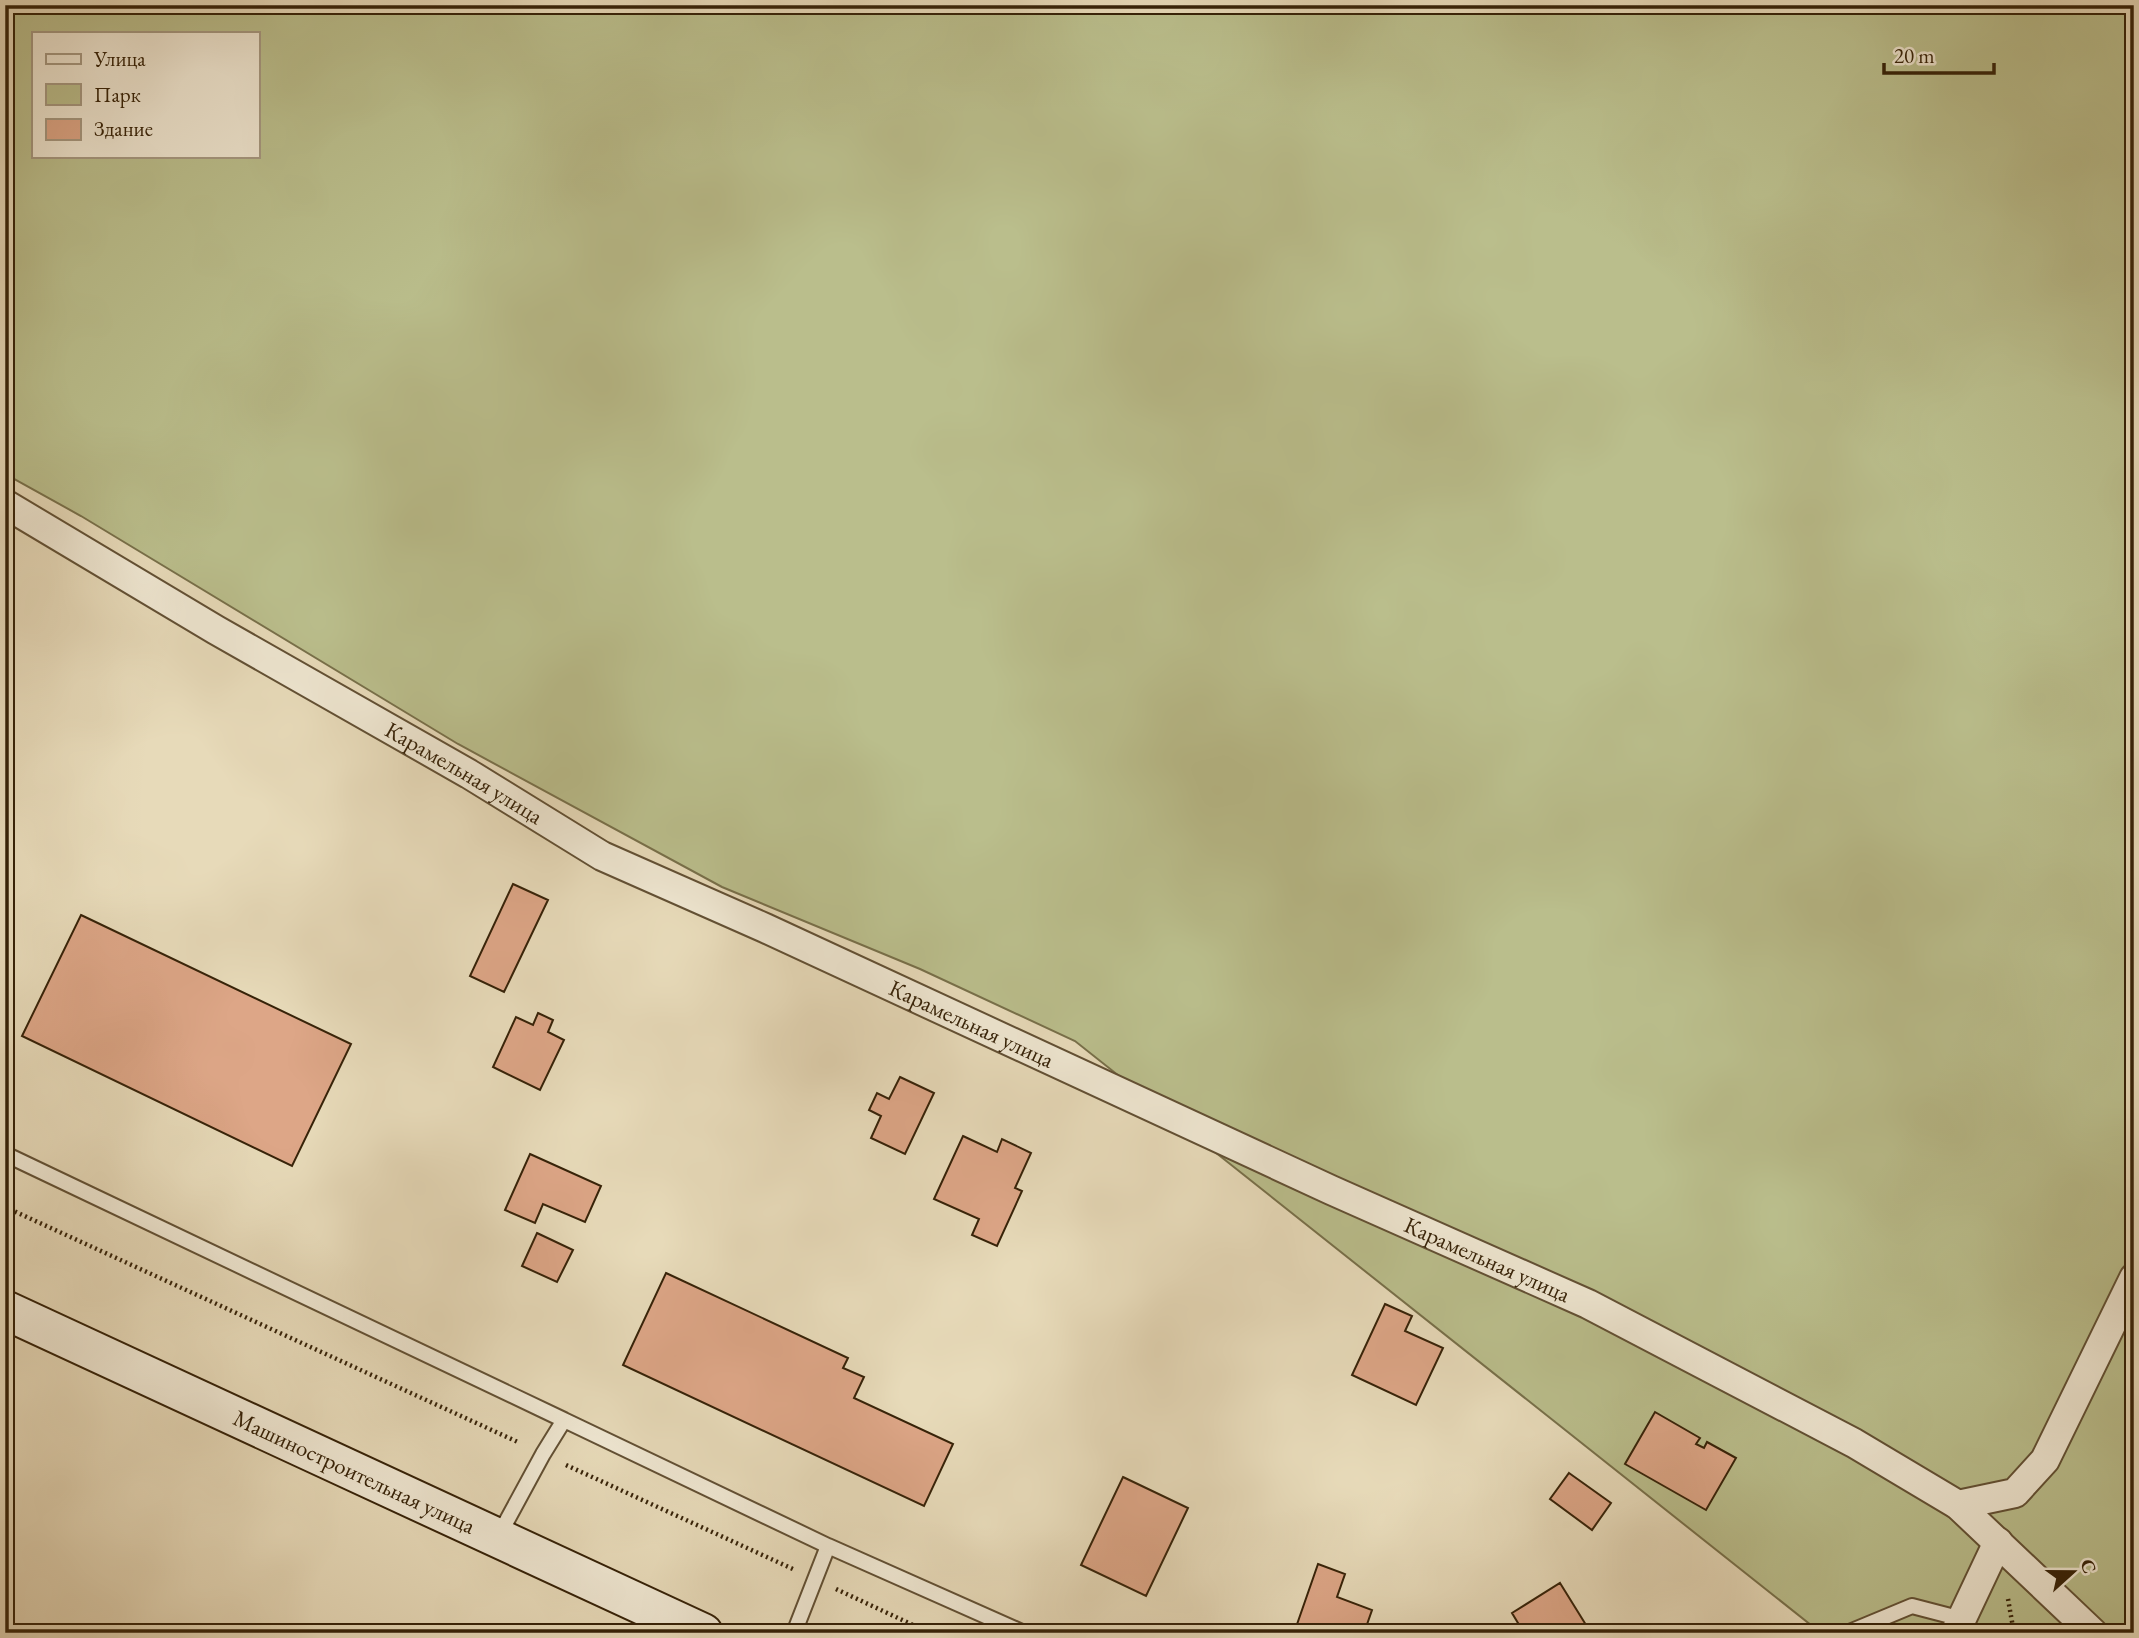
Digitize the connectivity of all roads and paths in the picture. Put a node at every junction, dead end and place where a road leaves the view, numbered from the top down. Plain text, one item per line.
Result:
1 (5, 505) edge
2 (5, 1154) edge
3 (5, 1207) edge
4 (2134, 1278) edge
5 (5, 1310) edge
6 (564, 1420) junction
7 (543, 1454) junction
8 (1958, 1505) junction
9 (498, 1538) junction
10 (1997, 1542) junction
11 (828, 1546) junction
12 (815, 1579) junction
13 (1959, 1626) edge
14 (703, 1633) edge
15 (794, 1633) edge
16 (930, 1633) edge
17 (1024, 1633) edge
18 (1847, 1633) edge
19 (2093, 1633) edge

1 - 8 street, Карамельная улица
2 - 6 lane
3 - 7 path
4 - 8 street
5 - 9 street, Машиностроительная улица
6 - 7 lane
6 - 11 lane
7 - 9 lane
7 - 12 path
8 - 10 street, Карамельная улица
9 - 14 street, Машиностроительная улица
10 - 13 street
10 - 19 street, Карамельная улица
11 - 12 lane
11 - 17 lane
12 - 15 lane
12 - 16 path
13 - 18 lane

